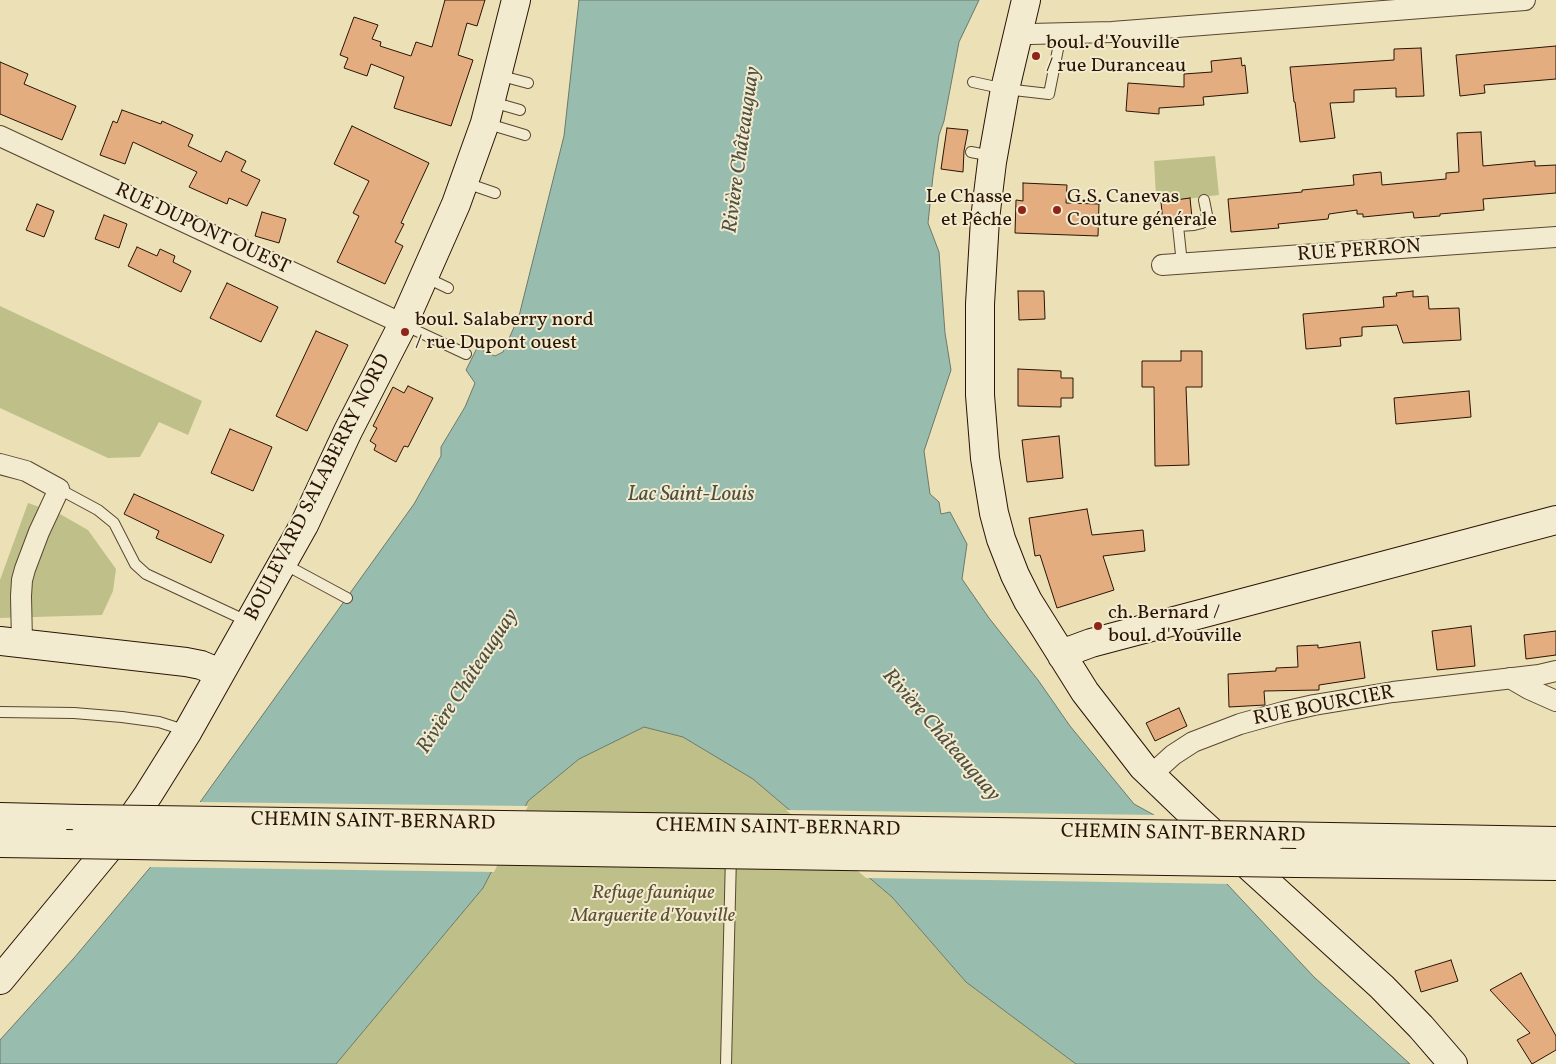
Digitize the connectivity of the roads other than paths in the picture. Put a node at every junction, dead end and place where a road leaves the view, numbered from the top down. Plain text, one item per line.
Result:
1 (516, 0) edge
2 (1026, 0) edge
3 (1525, 0) edge
4 (1018, 31) junction
5 (1058, 33) junction
6 (497, 75) junction
7 (973, 82) dead end
8 (528, 83) dead end
9 (1005, 89) junction
10 (520, 110) dead end
11 (488, 112) junction
12 (525, 135) dead end
13 (0, 136) edge
14 (465, 182) junction
15 (495, 194) dead end
16 (1204, 200) dead end
17 (1556, 237) edge
18 (1182, 264) junction
19 (1162, 265) dead end
20 (403, 324) junction
21 (466, 354) dead end
22 (0, 464) edge
23 (59, 489) junction
24 (1556, 520) edge
25 (283, 563) junction
26 (346, 598) dead end
27 (250, 622) junction
28 (11, 641) edge
29 (1062, 656) junction
30 (1556, 672) edge
31 (220, 673) junction
32 (1510, 678) junction
33 (1556, 701) edge
34 (0, 712) edge
35 (188, 731) junction
36 (1151, 775) junction
37 (0, 817) edge
38 (1556, 841) edge
39 (0, 843) edge
40 (731, 854) junction
41 (1556, 866) edge
42 (0, 980) edge
43 (726, 1064) edge
44 (1453, 1064) edge

1 - 6 street, BOULEVARD SALABERRY NORD
2 - 4 street
3 - 5 street
4 - 5 street
4 - 9 street
5 - 9 lane
6 - 8 lane
6 - 11 street, BOULEVARD SALABERRY NORD
7 - 9 lane
9 - 29 street
10 - 11 lane
11 - 12 lane
11 - 14 street, BOULEVARD SALABERRY NORD
13 - 20 street, RUE DUPONT OUEST
14 - 15 lane
14 - 20 street, BOULEVARD SALABERRY NORD
16 - 18 lane
17 - 18 street, RUE PERRON
18 - 19 street, RUE PERRON
20 - 21 lane
20 - 25 street, BOULEVARD SALABERRY NORD
22 - 23 street
23 - 27 lane
23 - 28 street
24 - 29 street
25 - 26 lane
25 - 27 street, BOULEVARD SALABERRY NORD
27 - 31 street, BOULEVARD SALABERRY NORD
28 - 31 street
29 - 36 street
30 - 32 street, RUE BOURCIER
31 - 35 street, BOULEVARD SALABERRY NORD
32 - 33 street
32 - 36 street, RUE BOURCIER
34 - 35 lane
35 - 42 street, BOULEVARD SALABERRY NORD
36 - 44 street
37 - 38 street, CHEMIN SAINT-BERNARD, bridge
39 - 40 street, CHEMIN SAINT-BERNARD, bridge
40 - 41 street, CHEMIN SAINT-BERNARD, bridge
40 - 43 lane

